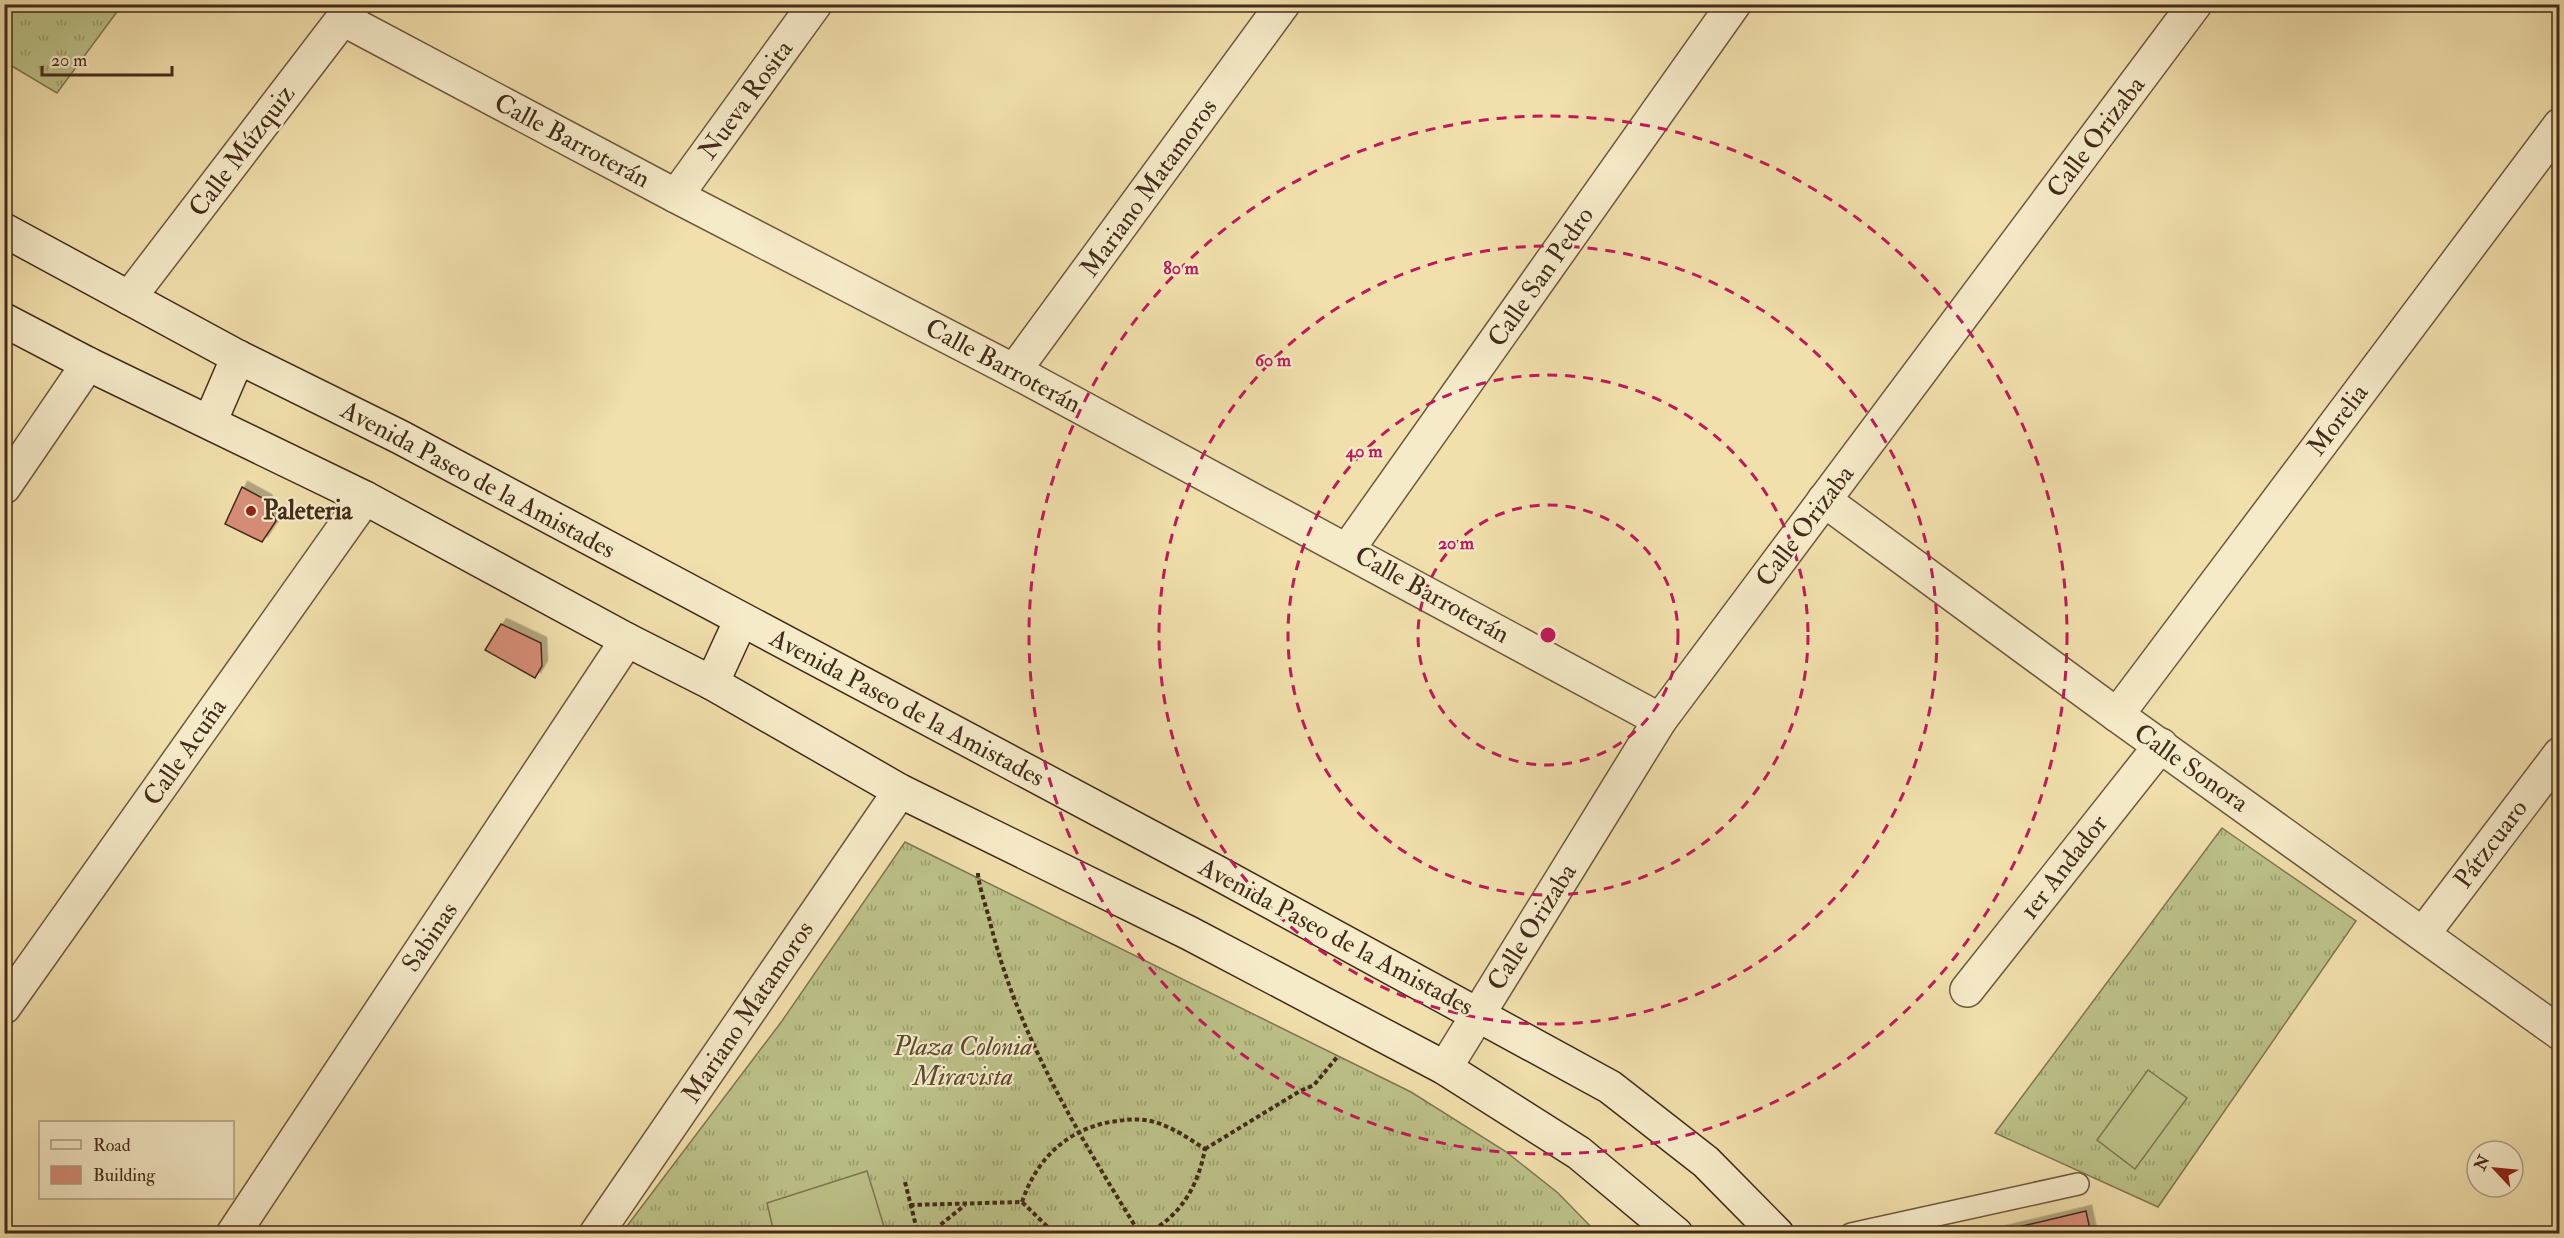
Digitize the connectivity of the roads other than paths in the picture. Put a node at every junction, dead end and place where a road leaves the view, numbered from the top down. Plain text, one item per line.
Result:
1 (815, 4) edge
2 (1283, 4) edge
3 (1734, 4) edge
4 (2195, 4) edge
5 (348, 12) edge
6 (2559, 125) edge
7 (676, 196) junction
8 (4, 230) edge
9 (129, 298) junction
10 (4, 320) edge
11 (238, 357) junction
12 (88, 364) junction
13 (1014, 371) junction
14 (210, 422) junction
15 (4, 487) edge
16 (365, 498) junction
17 (1824, 500) junction
18 (1348, 549) junction
19 (741, 620) junction
20 (627, 640) junction
21 (712, 683) junction
22 (2117, 715) junction
23 (1660, 720) junction
24 (2161, 745) junction
25 (2559, 754) edge
26 (900, 790) junction
27 (2422, 934) junction
28 (1967, 990) dead end
29 (4, 1007) edge
30 (1479, 1014) junction
31 (2559, 1033) edge
32 (1445, 1068) junction
33 (2078, 1184) dead end
34 (233, 1233) edge
35 (596, 1233) edge
36 (1677, 1233) edge
37 (1777, 1233) edge
38 (1851, 1233) edge

1 - 7 street, Nueva Rosita
2 - 13 street, Mariano Matamoros
3 - 18 street, Calle San Pedro
4 - 17 street, Calle Orizaba
5 - 7 street, Calle Barroterán
5 - 9 street, Calle Múzquiz
6 - 22 street, Morelia
7 - 13 street, Calle Barroterán
8 - 9 street, Avenida Paseo de la Amistades
9 - 11 street, Avenida Paseo de la Amistades
10 - 12 street
11 - 14 street
11 - 19 street, Avenida Paseo de la Amistades
12 - 14 street
12 - 15 street
13 - 18 street, Calle Barroterán
14 - 16 street
16 - 20 street
16 - 29 street, Calle Acuña
17 - 22 street, Calle Sonora
17 - 23 street, Calle Orizaba
18 - 23 street, Calle Barroterán
19 - 21 street
19 - 30 street, Avenida Paseo de la Amistades
20 - 21 street
20 - 34 street, Sabinas
21 - 26 street
22 - 24 street, Calle Sonora
23 - 30 street, Calle Orizaba
24 - 27 street, Calle Sonora
24 - 28 street, 1er Andador
25 - 27 street, Pátzcuaro
26 - 32 street
26 - 35 street, Mariano Matamoros
27 - 31 street, Calle Sonora
30 - 32 street, Calle Orizaba
30 - 37 street, Avenida Paseo de la Amistades
32 - 36 street
33 - 38 lane

